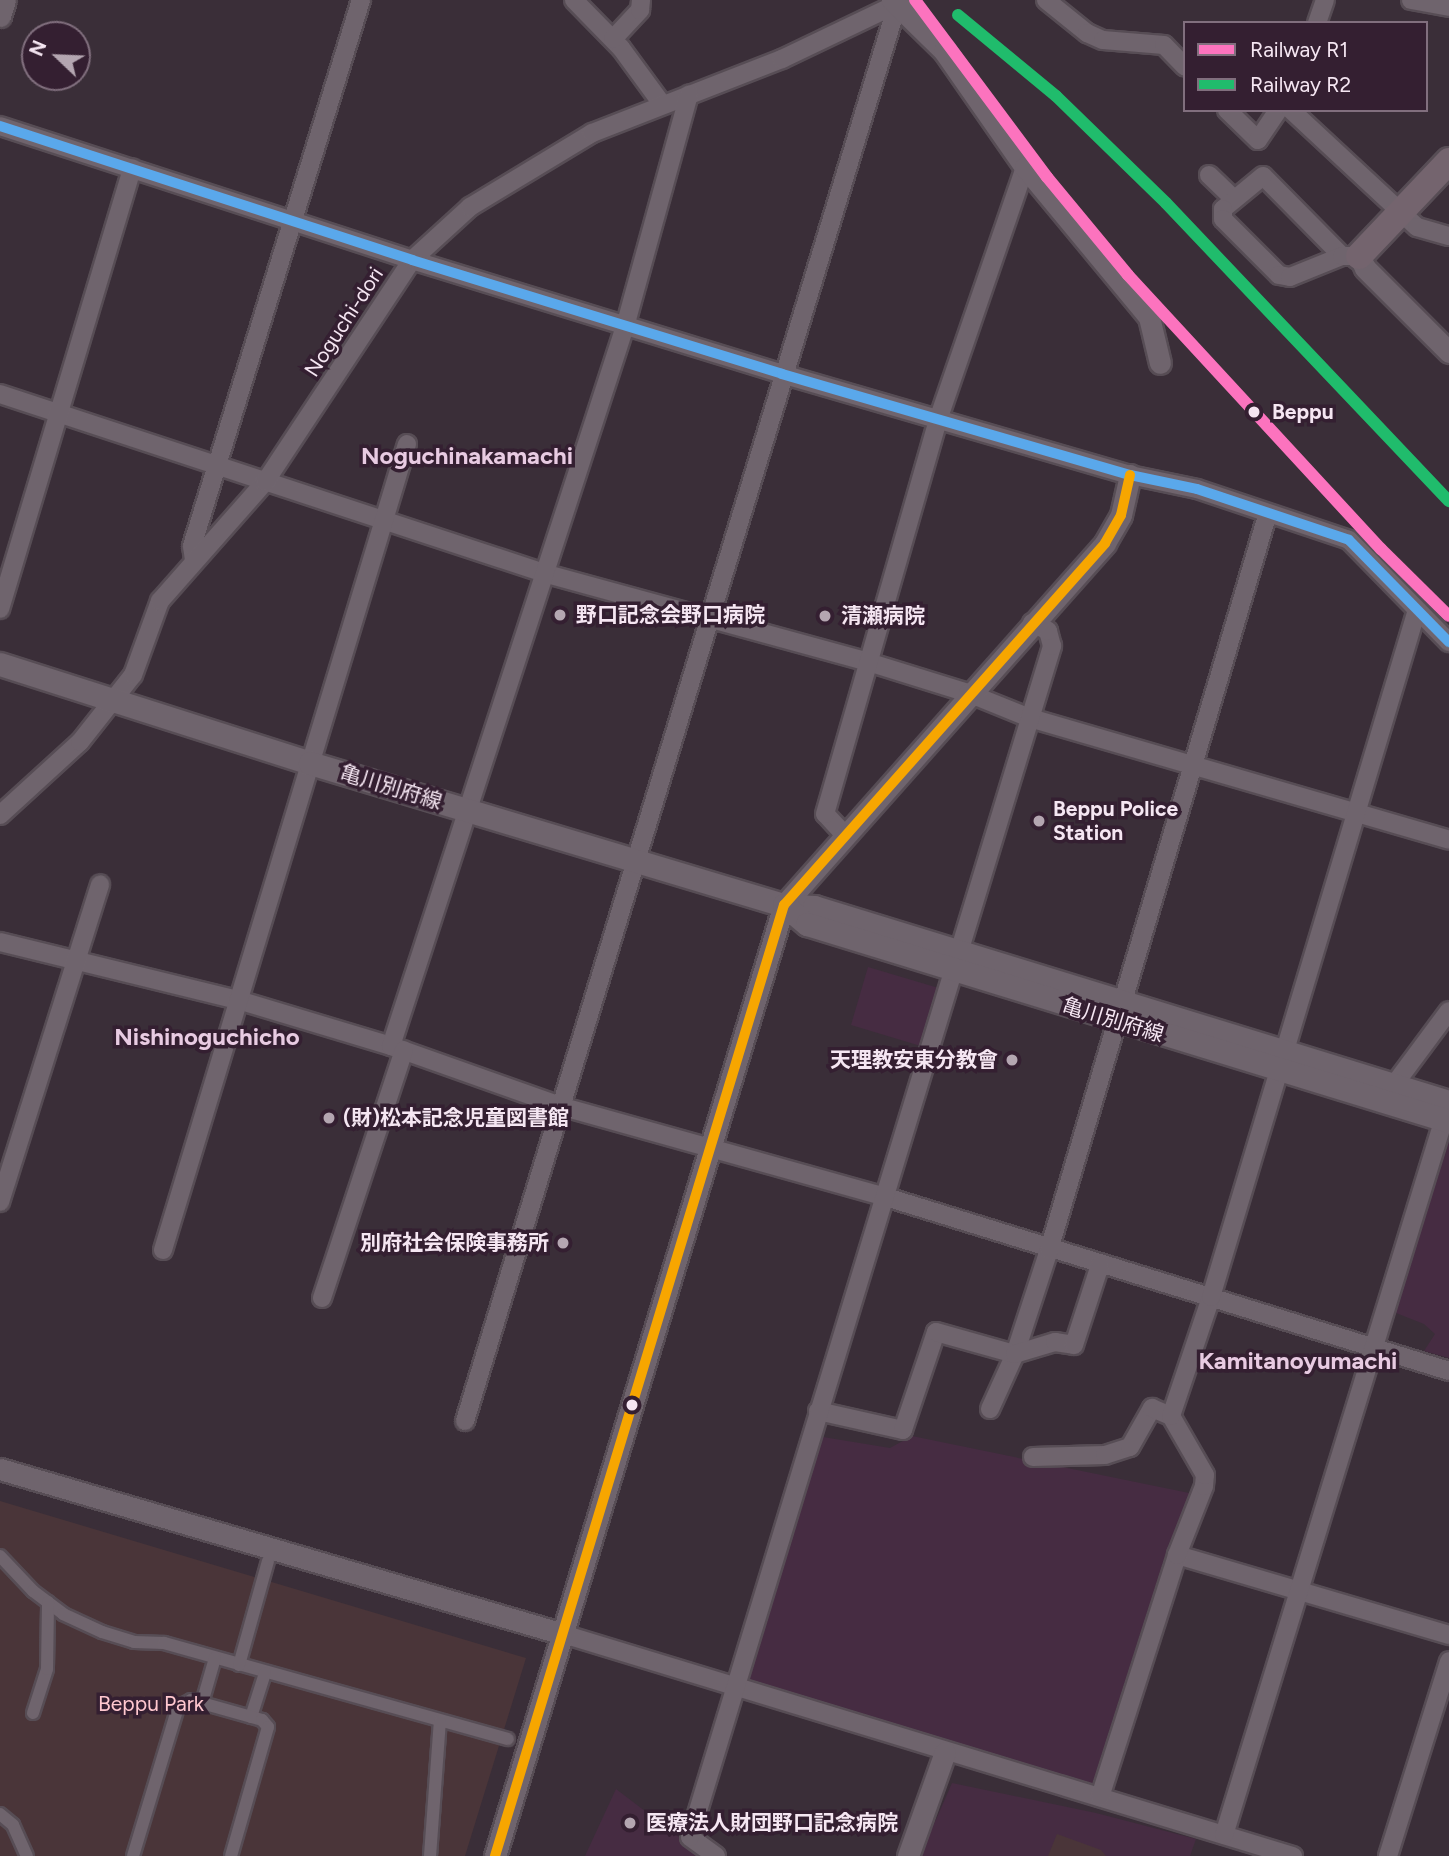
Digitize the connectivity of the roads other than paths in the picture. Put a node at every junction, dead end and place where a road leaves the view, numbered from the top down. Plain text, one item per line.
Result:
1 (5, 0) edge
2 (361, 0) edge
3 (574, 0) edge
4 (641, 0) edge
5 (1046, 0) edge
6 (1325, 0) edge
7 (1412, 0) edge
8 (897, 2) edge
9 (1449, 6) edge
10 (0, 16) edge
11 (1318, 21) edge
12 (613, 39) junction
13 (1183, 65) edge
14 (689, 95) junction
15 (662, 104) junction
16 (1229, 112) edge
17 (1277, 112) edge
18 (1292, 112) edge
19 (0, 126) edge
20 (1449, 161) edge
21 (1025, 167) junction
22 (132, 168) junction
23 (1209, 175) dead end
24 (1234, 199) junction
25 (1400, 213) junction
26 (294, 221) junction
27 (1449, 236) edge
28 (1350, 256) junction
29 (412, 260) junction
30 (626, 323) junction
31 (1449, 352) edge
32 (1160, 363) dead end
33 (782, 374) junction
34 (0, 394) edge
35 (57, 411) junction
36 (939, 417) junction
37 (407, 444) dead end
38 (219, 467) junction
39 (1130, 475) junction
40 (265, 482) junction
41 (1268, 516) junction
42 (384, 519) junction
43 (194, 560) junction
44 (547, 574) junction
45 (0, 609) edge
46 (1417, 610) junction
47 (706, 617) junction
48 (1032, 623) junction
49 (1449, 642) edge
50 (868, 662) junction
51 (0, 664) edge
52 (968, 693) junction
53 (112, 701) junction
54 (1030, 718) junction
55 (310, 763) junction
56 (1192, 763) junction
57 (470, 811) junction
58 (1357, 812) junction
59 (0, 815) edge
60 (843, 833) junction
61 (1449, 840) edge
62 (635, 859) junction
63 (100, 884) dead end
64 (784, 905) junction
65 (0, 942) edge
66 (956, 961) junction
67 (74, 963) junction
68 (238, 1000) junction
69 (1449, 1011) edge
70 (1119, 1013) junction
71 (398, 1048) junction
72 (1282, 1062) junction
73 (1394, 1085) junction
74 (560, 1105) junction
75 (1448, 1111) edge
76 (712, 1145) junction
77 (886, 1197) junction
78 (0, 1202) edge
79 (163, 1250) dead end
80 (1049, 1250) junction
81 (1100, 1265) junction
82 (322, 1297) dead end
83 (1211, 1297) junction
84 (1374, 1349) junction
85 (1015, 1354) junction
86 (1449, 1371) edge
87 (990, 1409) dead end
88 (818, 1411) junction
89 (1171, 1416) junction
90 (465, 1420) dead end
91 (1033, 1457) dead end
92 (0, 1469) edge
93 (1177, 1555) junction
94 (0, 1556) edge
95 (268, 1561) dead end
96 (1299, 1590) junction
97 (48, 1602) junction
98 (563, 1634) junction
99 (1449, 1635) edge
100 (215, 1658) junction
101 (1449, 1661) edge
102 (239, 1665) junction
103 (265, 1673) junction
104 (737, 1688) junction
105 (202, 1703) junction
106 (33, 1713) dead end
107 (251, 1717) junction
108 (440, 1721) junction
109 (508, 1739) dead end
110 (946, 1752) junction
111 (1100, 1797) junction
112 (0, 1814) edge
113 (1224, 1835) junction
114 (27, 1856) edge
115 (134, 1856) edge
116 (231, 1856) edge
117 (430, 1856) edge
118 (495, 1856) edge
119 (716, 1856) edge
120 (908, 1856) edge
121 (1293, 1856) edge
122 (1388, 1856) edge

1 - 10 street
2 - 26 street
3 - 12 street
4 - 12 street
5 - 13 street
6 - 11 street
7 - 9 street
8 - 14 street, Noguchi-dori
8 - 21 street
8 - 33 street
12 - 15 street
14 - 15 street, Noguchi-dori
14 - 30 street
15 - 29 street, Noguchi-dori
16 - 17 street
18 - 25 street
19 - 22 street
20 - 25 main road
21 - 32 street
21 - 36 street
22 - 26 street
22 - 35 street
23 - 24 street
24 - 28 street
24 - 28 street
25 - 27 street
25 - 28 main road
26 - 29 street
26 - 38 street
28 - 31 street
29 - 30 street
29 - 40 street, Noguchi-dori
30 - 33 street
30 - 44 street
33 - 36 street
33 - 47 street
34 - 35 street
35 - 38 street
35 - 45 street
36 - 39 street
36 - 50 street
37 - 42 street
38 - 40 street
38 - 43 street
39 - 41 street
39 - 48 street
40 - 42 street
40 - 43 street, Noguchi-dori
41 - 46 street
41 - 56 street
42 - 44 street
42 - 55 street
43 - 53 street, Noguchi-dori
44 - 47 street
44 - 57 street
46 - 49 street
46 - 58 street
47 - 50 street
47 - 62 street
48 - 52 street
48 - 54 street
50 - 52 street
50 - 60 street
51 - 53 main road, 亀川別府線
52 - 54 street
52 - 60 street
53 - 55 main road, 亀川別府線
53 - 59 street, Noguchi-dori
54 - 56 street
54 - 66 street
55 - 57 main road, 亀川別府線
55 - 68 street
56 - 58 street
56 - 70 street
57 - 62 main road, 亀川別府線
57 - 71 street
58 - 61 street
58 - 72 street
60 - 64 street
62 - 64 main road, 亀川別府線
62 - 74 street
63 - 67 street
64 - 66 main road, 亀川別府線
64 - 76 street
65 - 67 street
66 - 70 main road, 亀川別府線
66 - 77 street
67 - 68 street
67 - 78 street
68 - 71 street
68 - 79 street
69 - 73 street
70 - 72 main road, 亀川別府線
70 - 80 street
71 - 74 street
71 - 82 street
72 - 73 main road, 亀川別府線
72 - 75 main road, 亀川別府線
72 - 83 street
73 - 75 main road, 亀川別府線
74 - 76 street
74 - 90 street
75 - 84 street
76 - 77 street
76 - 98 street
77 - 80 street
77 - 88 street
80 - 81 street
80 - 85 street
81 - 83 street
81 - 85 street
83 - 84 street
83 - 89 street
84 - 86 street
84 - 96 street
85 - 87 street
85 - 88 street
88 - 104 street
89 - 91 street
89 - 93 street
92 - 98 street
93 - 96 street
93 - 111 street
94 - 97 street
95 - 102 street
96 - 99 street
96 - 113 street
97 - 100 street
97 - 106 street
98 - 104 street
98 - 118 street
100 - 102 street
100 - 105 street
101 - 122 street
102 - 103 street
103 - 107 street
103 - 108 street
104 - 110 street
104 - 119 street
105 - 107 street
105 - 115 street
107 - 116 street
108 - 109 street
108 - 117 street
110 - 111 street
110 - 120 street
111 - 113 street
112 - 114 street
113 - 121 street

